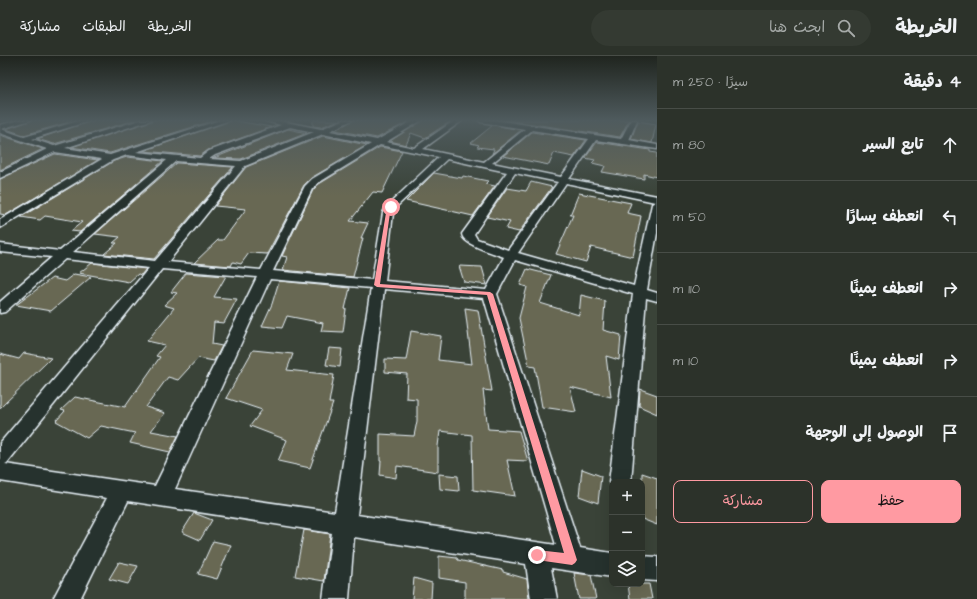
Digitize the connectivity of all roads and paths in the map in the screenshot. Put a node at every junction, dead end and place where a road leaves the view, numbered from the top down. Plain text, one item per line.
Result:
1 (43, 145) edge
2 (66, 145) edge
3 (147, 145) edge
4 (233, 145) edge
5 (287, 145) edge
6 (374, 145) edge
7 (389, 145) edge
8 (423, 145) edge
9 (509, 145) edge
10 (588, 145) edge
11 (646, 145) edge
12 (657, 147) edge
13 (54, 149) junction
14 (415, 151) junction
15 (123, 153) junction
16 (444, 157) junction
17 (110, 158) junction
18 (174, 158) junction
19 (203, 159) junction
20 (242, 164) junction
21 (485, 165) junction
22 (513, 170) junction
23 (0, 176) edge
24 (564, 180) junction
25 (657, 199) edge
26 (657, 204) edge
27 (0, 225) edge
28 (0, 248) edge
29 (512, 255) junction
30 (63, 256) junction
31 (160, 265) junction
32 (265, 275) junction
33 (377, 285) junction
34 (640, 292) junction
35 (490, 294) junction
36 (657, 297) edge
37 (0, 309) edge
38 (0, 457) edge
39 (0, 472) edge
40 (620, 479) edge
41 (122, 491) junction
42 (160, 497) junction
43 (344, 526) junction
44 (537, 555) junction
45 (572, 560) junction
46 (609, 563) edge
47 (645, 568) edge
48 (657, 568) edge
49 (66, 599) edge
50 (336, 599) edge
51 (544, 599) edge

1 - 13 street
2 - 13 street
3 - 15 street
4 - 19 street
5 - 20 street
6 - 32 street
7 - 14 street
8 - 14 street
9 - 21 street
10 - 24 street
11 - 12 street
13 - 17 street
13 - 23 street
14 - 16 street
15 - 17 street
15 - 18 street
16 - 21 street
16 - 33 street
17 - 27 street
18 - 19 street
18 - 30 street
19 - 20 street
20 - 31 street
21 - 22 street
22 - 24 street
22 - 29 street
24 - 25 street
24 - 29 street
26 - 34 street
28 - 30 street
29 - 34 street
29 - 35 street
30 - 31 street
30 - 37 street
31 - 32 street
31 - 38 street
32 - 33 street
32 - 42 street
33 - 35 street
33 - 43 street
34 - 36 street
34 - 40 street
35 - 45 street
39 - 41 street
41 - 42 street
41 - 49 street
42 - 43 street
43 - 44 street
43 - 50 street
44 - 45 street
44 - 51 street
45 - 46 street
47 - 48 street

